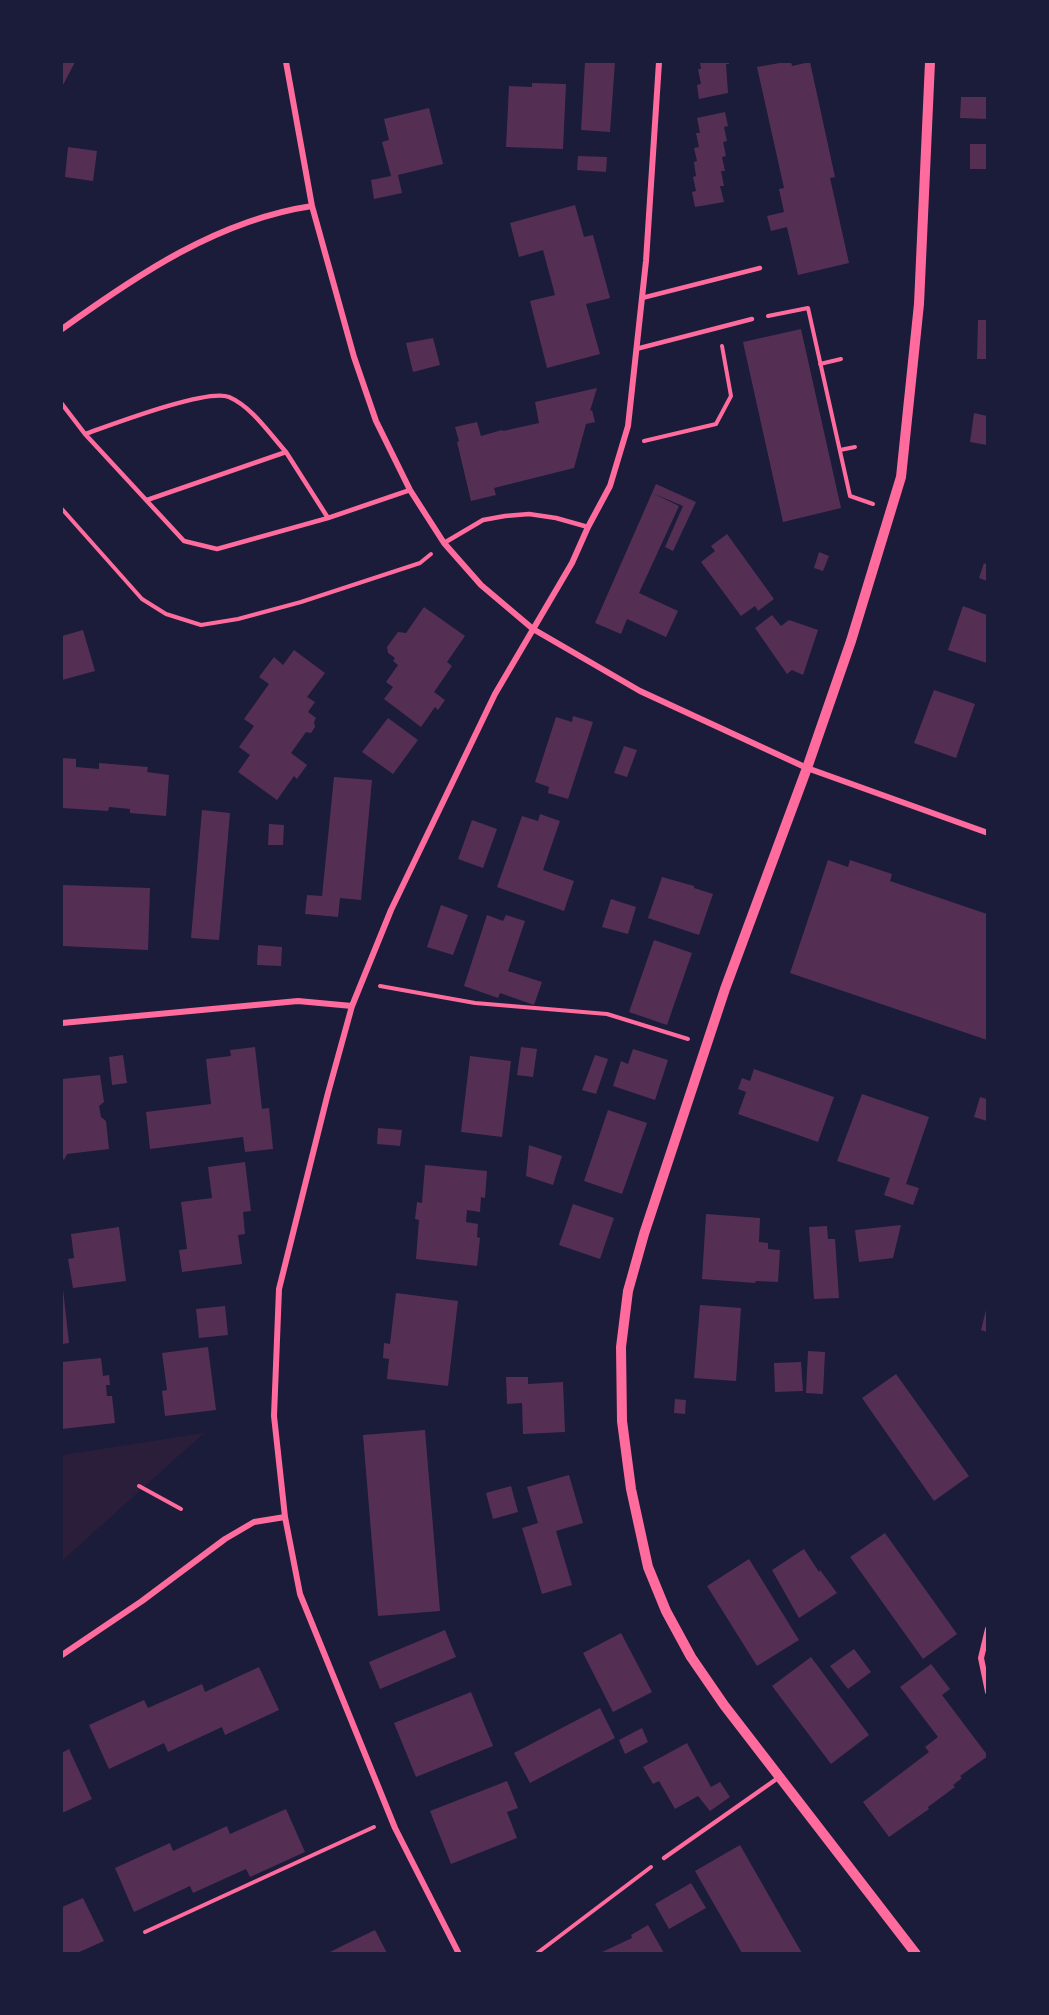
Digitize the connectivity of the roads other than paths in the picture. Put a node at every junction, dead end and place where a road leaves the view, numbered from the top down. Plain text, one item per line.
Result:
1 (286, 62) edge
2 (659, 62) edge
3 (930, 62) edge
4 (312, 206) junction
5 (760, 268) dead end
6 (642, 298) junction
7 (752, 319) road end
8 (62, 329) edge
9 (636, 349) junction
10 (62, 404) edge
11 (85, 434) junction
12 (286, 452) junction
13 (410, 490) junction
14 (147, 500) junction
15 (327, 518) junction
16 (588, 527) junction
17 (444, 543) junction
18 (533, 629) junction
19 (807, 768) junction
20 (987, 833) edge
21 (352, 1006) junction
22 (62, 1023) edge
23 (285, 1517) junction
24 (987, 1629) edge
25 (62, 1655) edge
26 (987, 1692) edge
27 (780, 1776) junction
28 (664, 1858) road end
29 (459, 1953) edge
30 (916, 1953) edge

1 - 4 street
2 - 6 street
3 - 19 street
4 - 8 street
4 - 13 street
5 - 6 lane
6 - 9 street
7 - 9 lane
9 - 16 street
10 - 11 lane
11 - 12 lane
11 - 14 lane
12 - 14 lane
12 - 15 lane
13 - 15 lane
13 - 17 street
14 - 15 lane
16 - 17 lane
16 - 18 street
17 - 18 street
18 - 19 street
18 - 21 street
19 - 20 street
19 - 27 street
21 - 22 street
21 - 23 street
23 - 25 street
23 - 29 street
24 - 26 street
27 - 28 lane
27 - 30 street

